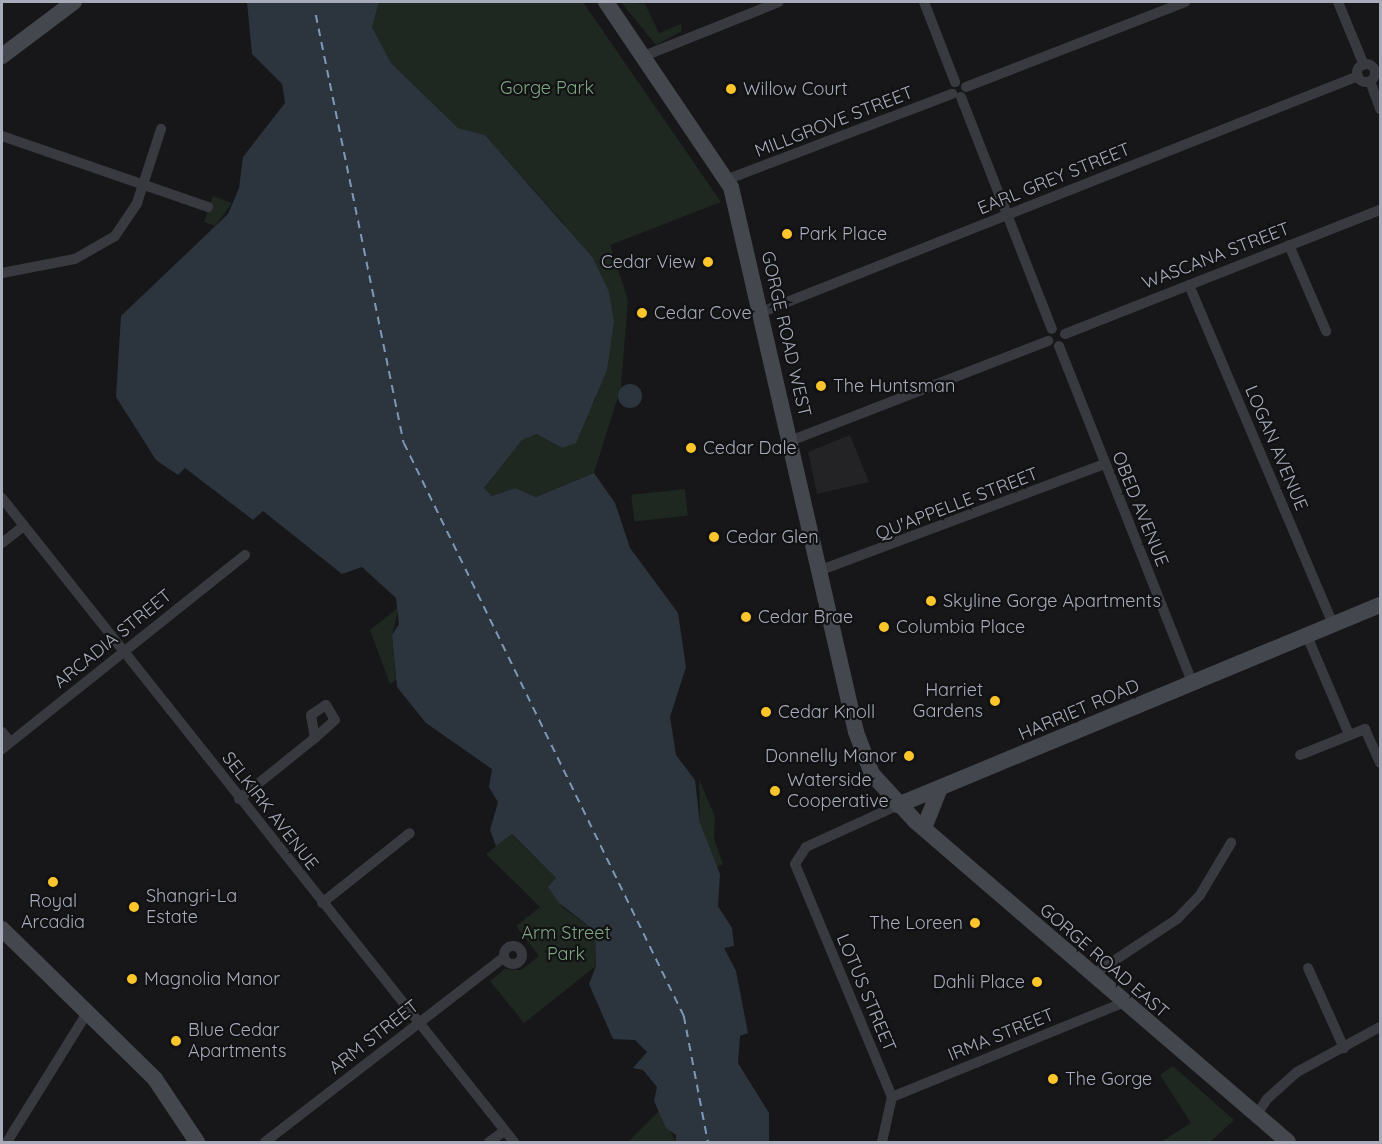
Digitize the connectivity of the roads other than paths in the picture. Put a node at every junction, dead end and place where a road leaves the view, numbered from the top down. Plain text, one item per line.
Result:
1 (74, 2) edge
2 (606, 2) edge
3 (779, 2) edge
4 (924, 2) edge
5 (1185, 2) edge
6 (1338, 2) edge
7 (2, 56) edge
8 (644, 56) junction
9 (1364, 65) junction
10 (1377, 69) edge
11 (1358, 76) junction
12 (1370, 81) junction
13 (960, 93) junction
14 (1380, 109) edge
15 (161, 129) dead end
16 (2, 136) edge
17 (728, 179) junction
18 (142, 185) junction
19 (208, 207) dead end
20 (1380, 210) edge
21 (1006, 216) junction
22 (1289, 245) junction
23 (2, 273) edge
24 (1189, 285) junction
25 (762, 312) junction
26 (1052, 329) junction
27 (1326, 331) dead end
28 (1065, 334) junction
29 (1048, 341) junction
30 (1059, 346) junction
31 (790, 441) junction
32 (1104, 464) junction
33 (2, 498) edge
34 (24, 526) junction
35 (2, 543) edge
36 (245, 555) dead end
37 (821, 570) junction
38 (1380, 605) edge
39 (1332, 625) junction
40 (1307, 636) junction
41 (123, 651) junction
42 (1193, 684) junction
43 (2, 732) edge
44 (1348, 732) junction
45 (315, 738) dead end
46 (6, 745) edge
47 (1300, 754) dead end
48 (1380, 763) edge
49 (940, 788) junction
50 (239, 799) junction
51 (898, 805) junction
52 (924, 828) junction
53 (410, 833) dead end
54 (1231, 843) dead end
55 (796, 858) joint
56 (322, 903) junction
57 (2, 929) edge
58 (504, 957) dead end
59 (1308, 968) dead end
60 (1092, 976) junction
61 (1122, 1003) junction
62 (89, 1010) junction
63 (418, 1024) junction
64 (1380, 1027) edge
65 (1344, 1048) junction
66 (891, 1097) junction
67 (1256, 1116) junction
68 (504, 1131) junction
69 (7, 1143) edge
70 (197, 1143) edge
71 (265, 1143) edge
72 (489, 1143) edge
73 (514, 1143) edge
74 (882, 1143) edge
75 (1288, 1143) edge

1 - 7 main road
2 - 8 main road, GORGE ROAD WEST
3 - 8 street
4 - 13 street
5 - 13 street, MILLGROVE STREET
6 - 9 street
8 - 17 main road, GORGE ROAD WEST
9 - 10 street
9 - 11 street
10 - 12 street
11 - 12 street
11 - 21 street, EARL GREY STREET
12 - 14 street
13 - 17 street, MILLGROVE STREET
13 - 21 street
15 - 18 street
16 - 18 street
17 - 25 main road, GORGE ROAD WEST
18 - 19 street
18 - 23 street
20 - 22 street, WASCANA STREET
21 - 25 street, EARL GREY STREET
21 - 26 street
22 - 24 street, WASCANA STREET
22 - 27 street
24 - 28 street, WASCANA STREET
24 - 39 street, LOGAN AVENUE
25 - 31 main road, GORGE ROAD WEST
26 - 28 street
26 - 29 street
28 - 30 street
29 - 30 street
29 - 31 street
30 - 32 street, OBED AVENUE
31 - 37 main road, GORGE ROAD WEST
32 - 37 street, QU'APPELLE STREET
32 - 42 street, OBED AVENUE
33 - 34 street, SELKIRK AVENUE
34 - 35 street
34 - 41 street, SELKIRK AVENUE
36 - 41 street, ARCADIA STREET
37 - 51 main road, GORGE ROAD WEST
38 - 39 main road, HARRIET ROAD
39 - 40 main road, HARRIET ROAD
40 - 42 main road, HARRIET ROAD
40 - 44 street
41 - 46 street, ARCADIA STREET
41 - 50 street, SELKIRK AVENUE
42 - 49 main road, HARRIET ROAD
43 - 46 street
44 - 47 street
44 - 48 street
45 - 50 street
49 - 51 main road, HARRIET ROAD
49 - 52 main road
50 - 56 street, SELKIRK AVENUE
51 - 52 main road, GORGE ROAD EAST
51 - 55 street, HARRIET ROAD
52 - 60 main road, GORGE ROAD EAST
53 - 56 street
54 - 60 street
55 - 66 street, LOTUS STREET
56 - 63 street, SELKIRK AVENUE
57 - 62 main road
58 - 63 street, ARM STREET
59 - 65 street
60 - 61 main road, GORGE ROAD EAST
61 - 66 street, IRMA STREET
61 - 67 main road, GORGE ROAD EAST
62 - 69 street
62 - 70 main road
63 - 68 street, SELKIRK AVENUE
63 - 71 street, ARM STREET
64 - 65 street
65 - 67 street
66 - 74 street
67 - 75 main road, GORGE ROAD EAST
68 - 72 street
68 - 73 street, SELKIRK AVENUE

